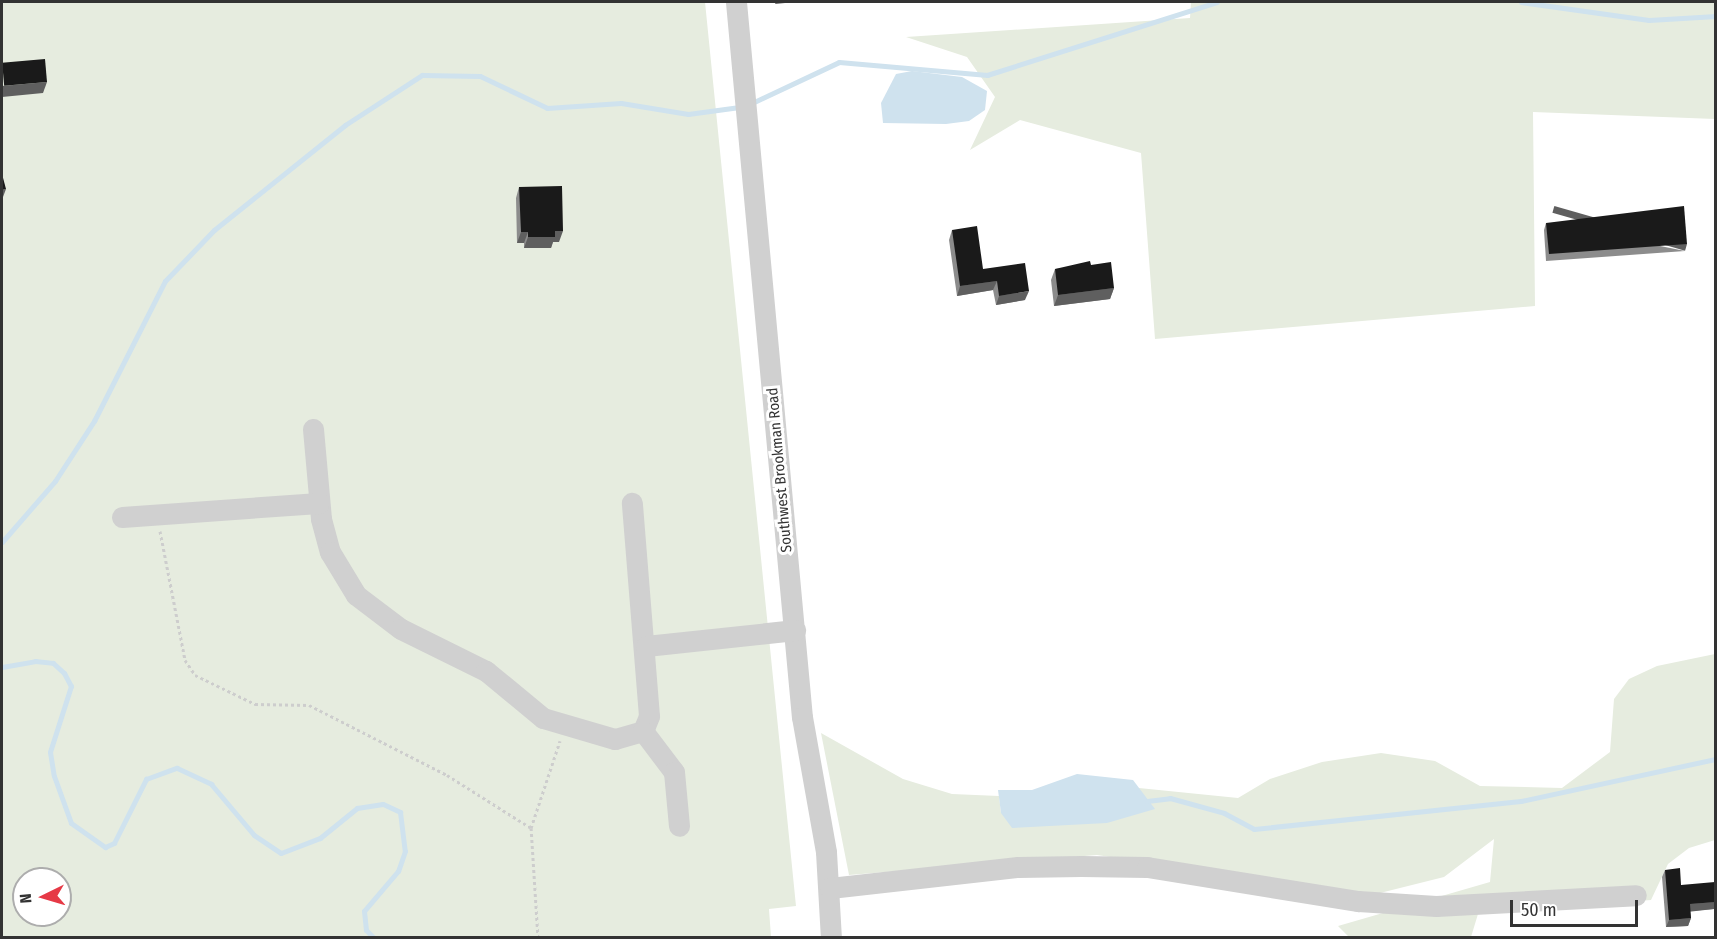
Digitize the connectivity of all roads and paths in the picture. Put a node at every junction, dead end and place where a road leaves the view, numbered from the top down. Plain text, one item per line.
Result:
1 (736, 2) edge
2 (313, 429) dead end
3 (319, 503) junction
4 (632, 503) dead end
5 (159, 515) junction
6 (122, 517) dead end
7 (795, 630) junction
8 (646, 646) junction
9 (565, 728) junction
10 (643, 731) junction
11 (680, 826) dead end
12 (531, 828) junction
13 (830, 888) junction
14 (1636, 895) dead end
15 (538, 938) edge
16 (831, 938) edge

1 - 7 street, Southwest Brookman Road
2 - 3 street
3 - 5 street
3 - 9 street
4 - 8 street
5 - 6 street
5 - 12 path
7 - 8 street
7 - 13 street, Southwest Brookman Road
8 - 10 street
9 - 10 street
9 - 12 path
10 - 11 street
12 - 15 path
13 - 14 street
13 - 16 street, Southwest Brookman Road

